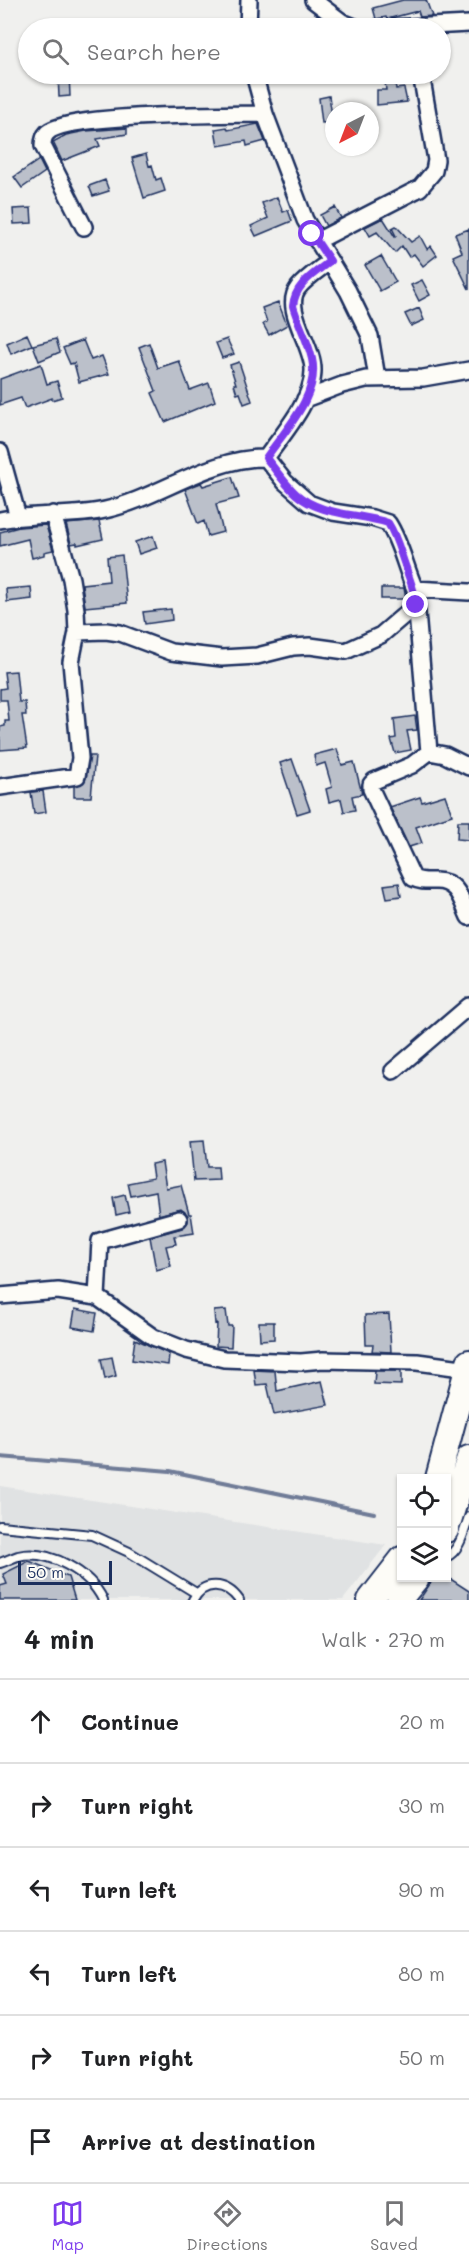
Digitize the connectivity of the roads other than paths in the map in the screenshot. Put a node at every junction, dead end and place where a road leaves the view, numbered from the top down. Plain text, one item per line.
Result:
1 (249, 0) edge
2 (313, 0) edge
3 (248, 18) edge
4 (337, 18) edge
5 (469, 24) edge
6 (451, 25) edge
7 (257, 84) edge
8 (423, 84) edge
9 (265, 114) junction
10 (84, 227) dead end
11 (317, 241) junction
12 (330, 261) junction
13 (469, 370) edge
14 (377, 378) junction
15 (305, 399) junction
16 (0, 452) edge
17 (266, 458) junction
18 (53, 514) junction
19 (18, 517) junction
20 (0, 520) edge
21 (415, 590) junction
22 (469, 592) edge
23 (416, 605) junction
24 (77, 632) junction
25 (429, 752) junction
26 (469, 767) edge
27 (0, 787) edge
28 (469, 917) edge
29 (469, 1006) edge
30 (393, 1071) dead end
31 (179, 1219) dead end
32 (0, 1296) edge
33 (97, 1297) junction
34 (463, 1369) edge
35 (469, 1458) edge
36 (439, 1474) edge
37 (469, 1517) edge
38 (0, 1526) edge
39 (448, 1528) edge
40 (451, 1555) edge
41 (0, 1563) edge
42 (397, 1566) edge
43 (414, 1582) edge
44 (195, 1597) edge
45 (103, 1600) edge
46 (239, 1600) edge
47 (370, 1600) edge
48 (399, 1600) edge

1 - 3 street
2 - 4 street
5 - 6 street
7 - 9 street
8 - 11 street
9 - 10 street
9 - 11 street
11 - 12 street
12 - 14 street
12 - 15 street
13 - 14 street
14 - 15 street
15 - 17 street
16 - 19 street
17 - 18 street
17 - 21 street
18 - 19 street
18 - 24 street
19 - 20 street
21 - 22 street
21 - 23 street
23 - 24 street
23 - 25 street
24 - 27 street
25 - 26 street
25 - 28 street
29 - 30 street
31 - 33 street
32 - 33 street
33 - 34 street
34 - 36 main road
35 - 39 main road
37 - 40 lane
38 - 44 lane
41 - 45 lane
42 - 47 main road
43 - 48 main road
44 - 46 lane

